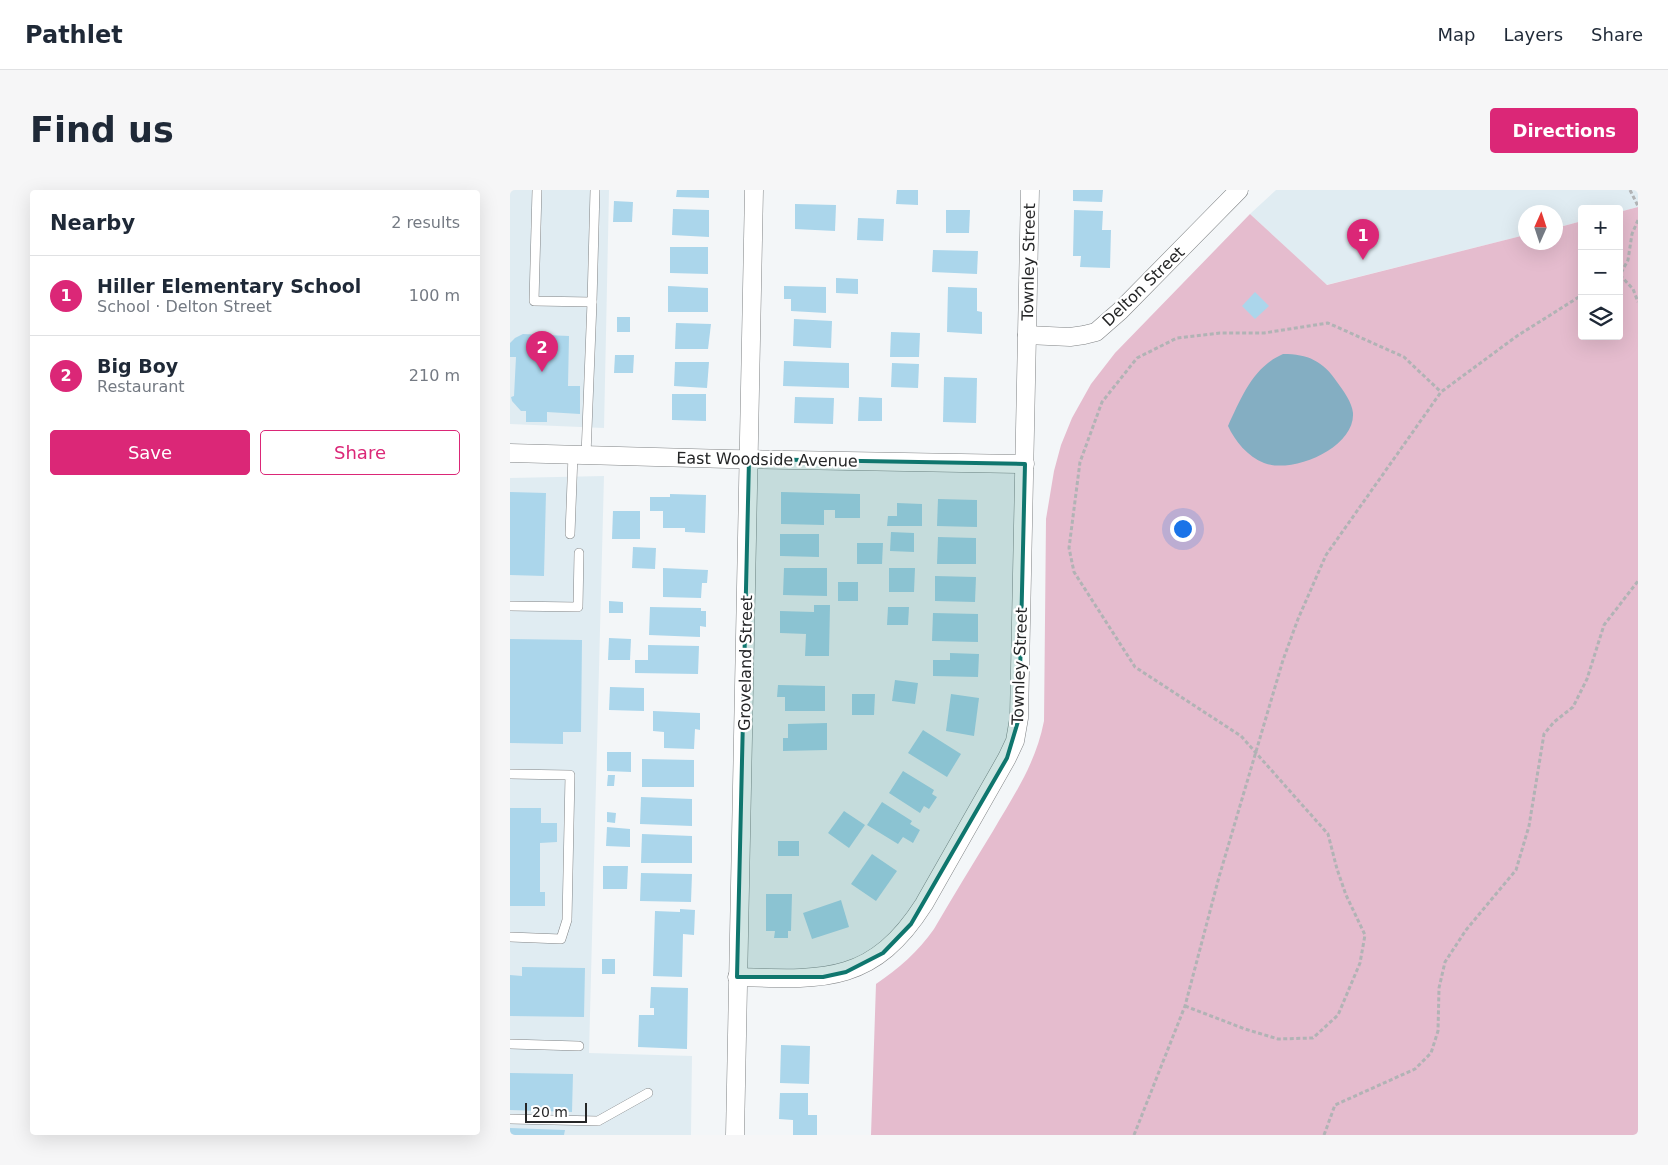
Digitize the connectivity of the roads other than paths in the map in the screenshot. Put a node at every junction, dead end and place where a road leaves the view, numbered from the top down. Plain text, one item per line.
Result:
1 (537, 190) edge
2 (595, 190) edge
3 (754, 190) edge
4 (1030, 190) edge
5 (1239, 190) edge
6 (592, 302) junction
7 (1027, 335) junction
8 (510, 453) edge
9 (580, 455) junction
10 (749, 459) junction
11 (1025, 464) junction
12 (570, 534) dead end
13 (579, 554) dead end
14 (510, 606) edge
15 (510, 774) edge
16 (510, 937) edge
17 (738, 977) junction
18 (510, 1044) edge
19 (579, 1046) dead end
20 (648, 1093) dead end
21 (510, 1119) edge
22 (734, 1135) edge

1 - 6 lane
2 - 6 lane
3 - 10 street, Groveland Street
4 - 7 street, Townley Street
5 - 7 street, Delton Street
6 - 9 lane
7 - 11 street, Townley Street
8 - 9 street, East Woodside Avenue
9 - 10 street, East Woodside Avenue
9 - 12 lane
10 - 11 street, East Woodside Avenue
10 - 17 street, Groveland Street
11 - 17 street, Townley Street
13 - 14 lane
15 - 16 lane
17 - 22 street, Groveland Street
18 - 19 lane
20 - 21 lane

